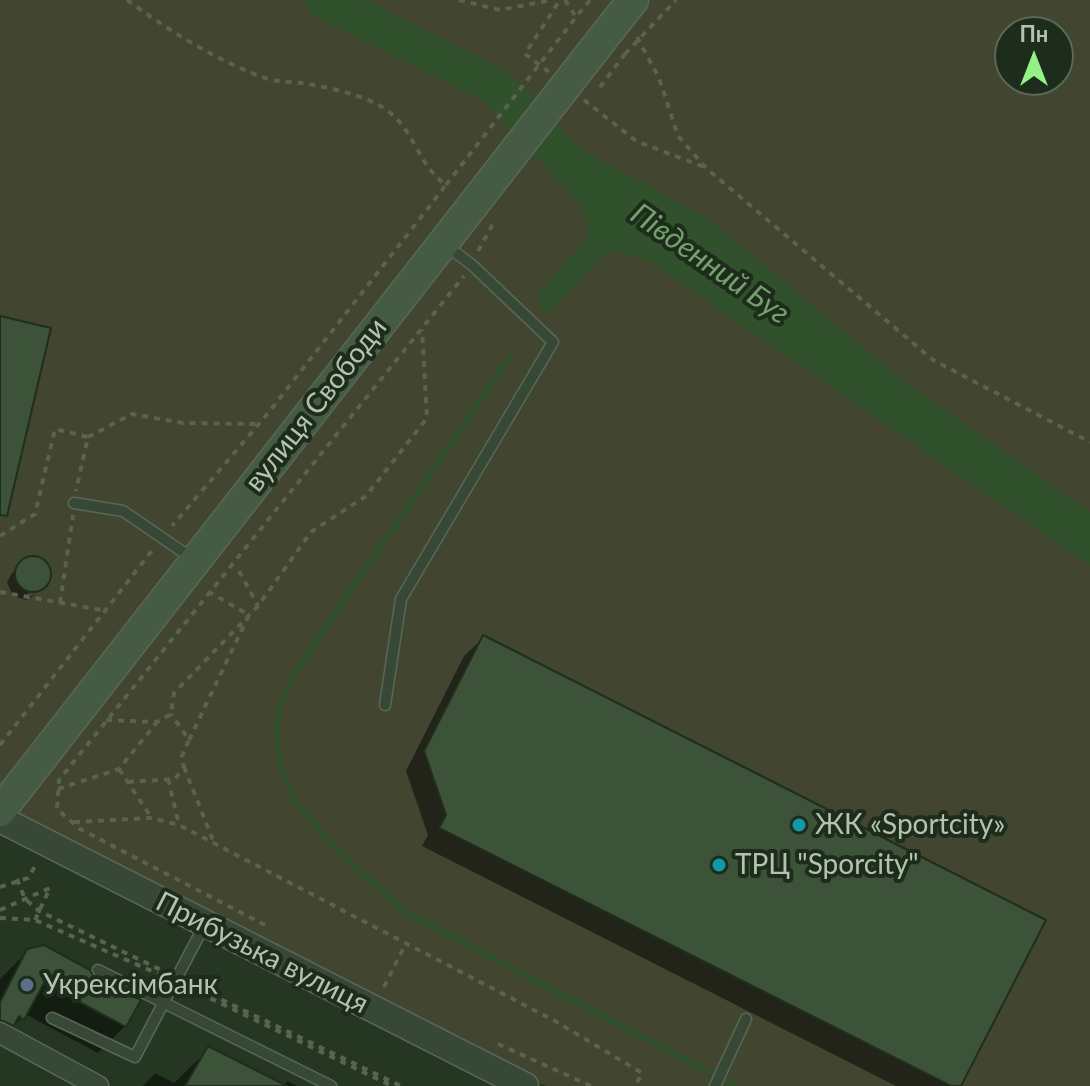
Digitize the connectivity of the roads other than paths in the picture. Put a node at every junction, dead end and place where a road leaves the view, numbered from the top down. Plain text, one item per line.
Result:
1 (630, 4) edge
2 (443, 243) junction
3 (74, 503) road end
4 (195, 560) junction
5 (385, 705) dead end
6 (0, 811) edge
7 (0, 819) edge
8 (205, 924) junction
9 (98, 970) dead end
10 (162, 1004) junction
11 (52, 1018) dead end
12 (746, 1019) dead end
13 (0, 1033) edge
14 (98, 1086) edge
15 (331, 1086) edge
16 (525, 1086) edge
17 (715, 1086) edge

1 - 2 main road, вулиця Свободи, bridge
2 - 4 main road, вулиця Свободи
2 - 5 lane
3 - 4 lane
4 - 6 main road, вулиця Свободи
7 - 8 street, Прибузька вулиця
8 - 10 lane
8 - 16 street, Прибузька вулиця
9 - 10 lane
10 - 11 lane
10 - 15 lane
12 - 17 lane
13 - 14 street

